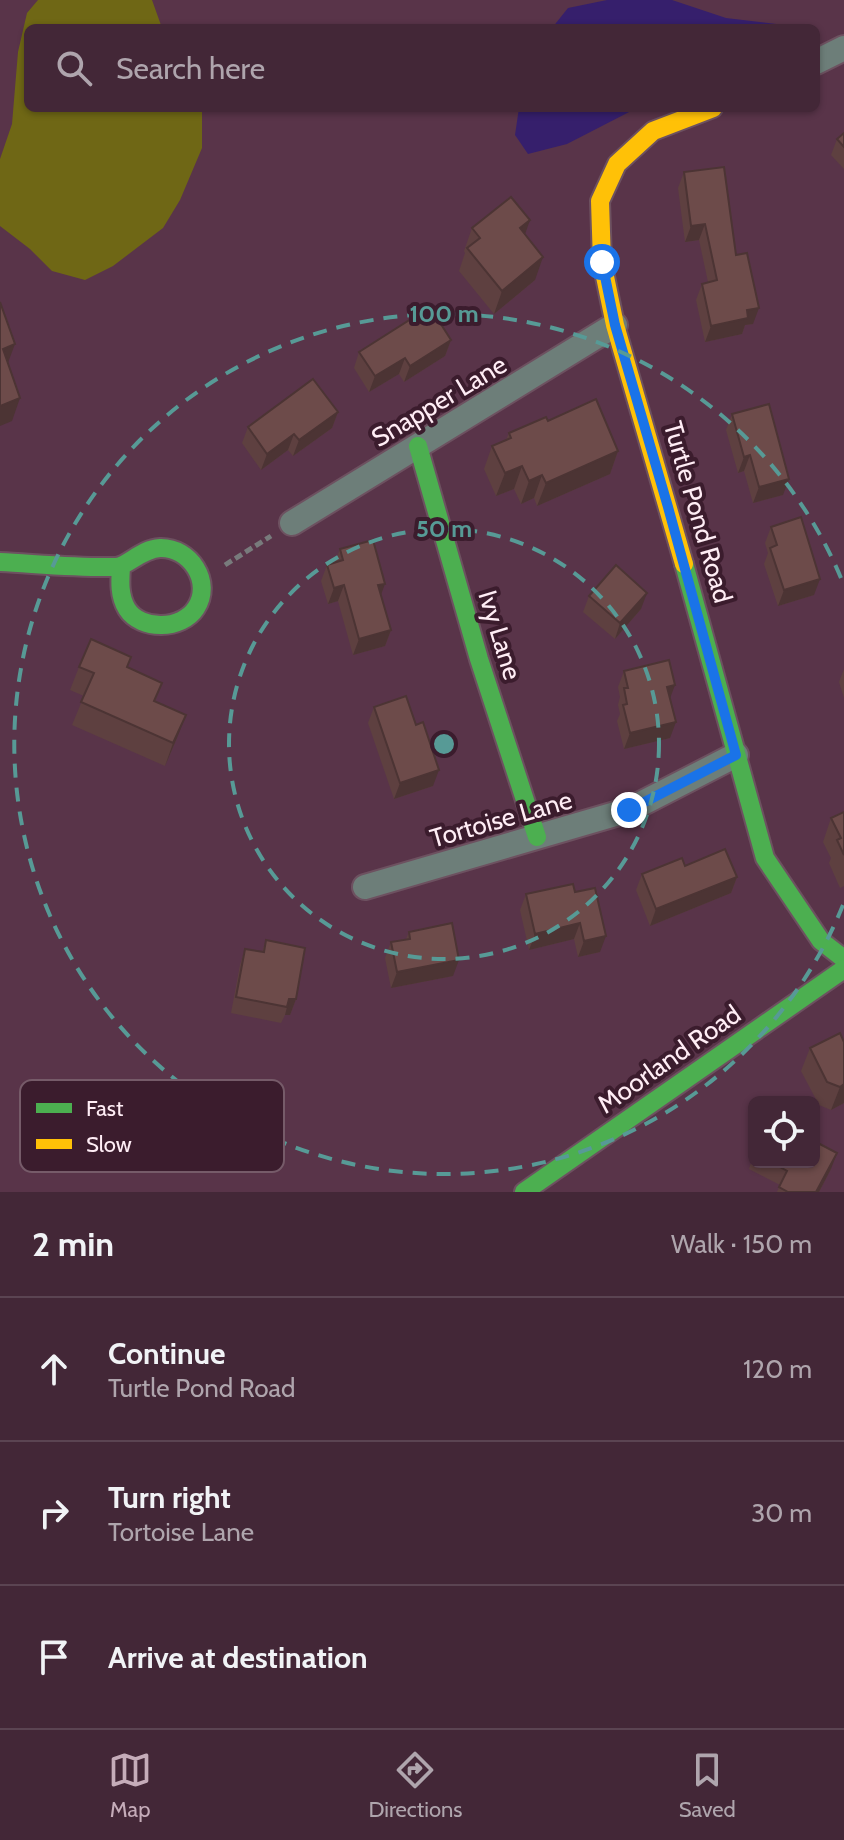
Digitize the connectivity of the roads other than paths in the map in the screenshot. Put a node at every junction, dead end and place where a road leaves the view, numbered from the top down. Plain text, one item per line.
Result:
1 (844, 48) edge
2 (820, 60) edge
3 (703, 112) edge
4 (615, 325) junction
5 (418, 446) junction
6 (292, 523) road end
7 (0, 562) edge
8 (121, 567) junction
9 (736, 755) junction
10 (537, 837) junction
11 (365, 887) dead end
12 (844, 959) edge
13 (844, 969) edge
14 (524, 1192) edge

1 - 2 street
3 - 4 street, Turtle Pond Road
4 - 5 street, Snapper Lane
4 - 9 street, Turtle Pond Road
5 - 6 street, Snapper Lane
5 - 10 street, Ivy Lane
7 - 8 street
8 - 8 street
9 - 10 street, Tortoise Lane
9 - 12 street, Turtle Pond Road
10 - 11 street, Tortoise Lane
13 - 14 street, Moorland Road

